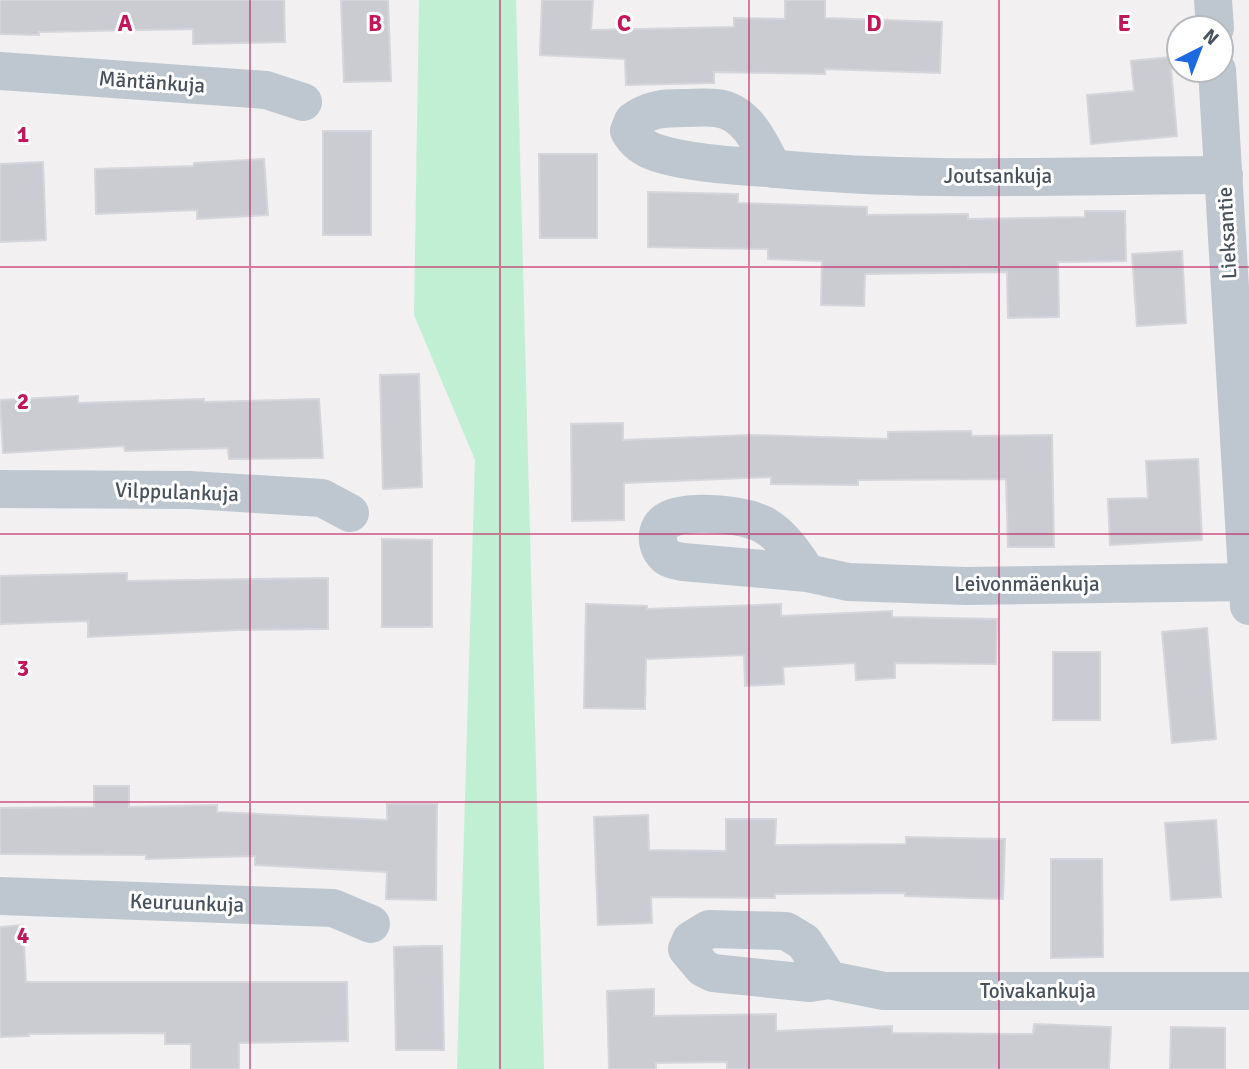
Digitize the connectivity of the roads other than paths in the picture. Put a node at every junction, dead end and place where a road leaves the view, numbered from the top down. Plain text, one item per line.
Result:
1 (0, 71) edge
2 (1218, 84) edge
3 (303, 102) dead end
4 (773, 169) dead end
5 (1223, 175) junction
6 (0, 489) edge
7 (350, 513) dead end
8 (807, 573) dead end
9 (1248, 594) edge
10 (0, 896) edge
11 (371, 924) dead end
12 (829, 980) dead end
13 (1249, 991) edge

1 - 3 street, Mäntänkuja
2 - 5 street, Lieksantie
4 - 5 street, Joutsankuja
5 - 9 street, Lieksantie
6 - 7 street, Vilppulankuja
8 - 9 street, Leivonmäenkuja
10 - 11 street, Keuruunkuja
12 - 13 street, Toivakankuja

